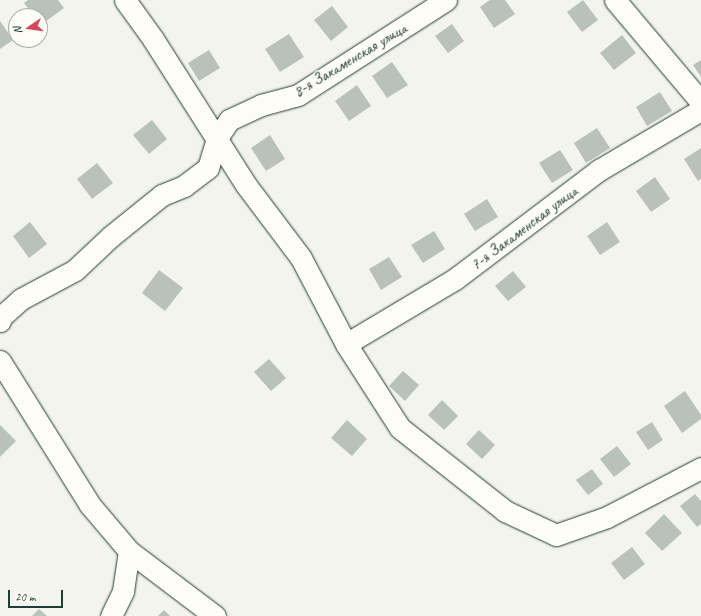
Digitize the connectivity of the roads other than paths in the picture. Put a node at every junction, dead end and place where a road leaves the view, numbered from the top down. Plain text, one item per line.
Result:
1 (125, 0) edge
2 (446, 0) edge
3 (615, 0) edge
4 (701, 102) edge
5 (701, 110) edge
6 (217, 138) junction
7 (0, 321) edge
8 (346, 344) junction
9 (0, 361) edge
10 (701, 468) edge
11 (129, 551) junction
12 (111, 616) edge
13 (215, 616) edge

1 - 6 street
2 - 6 street, 8-я Закаменская улица
3 - 4 street
5 - 8 street, 7-я Закаменская улица
6 - 7 street, 8-я Закаменская улица
6 - 8 street
8 - 10 street
9 - 11 street
11 - 12 street
11 - 13 street

